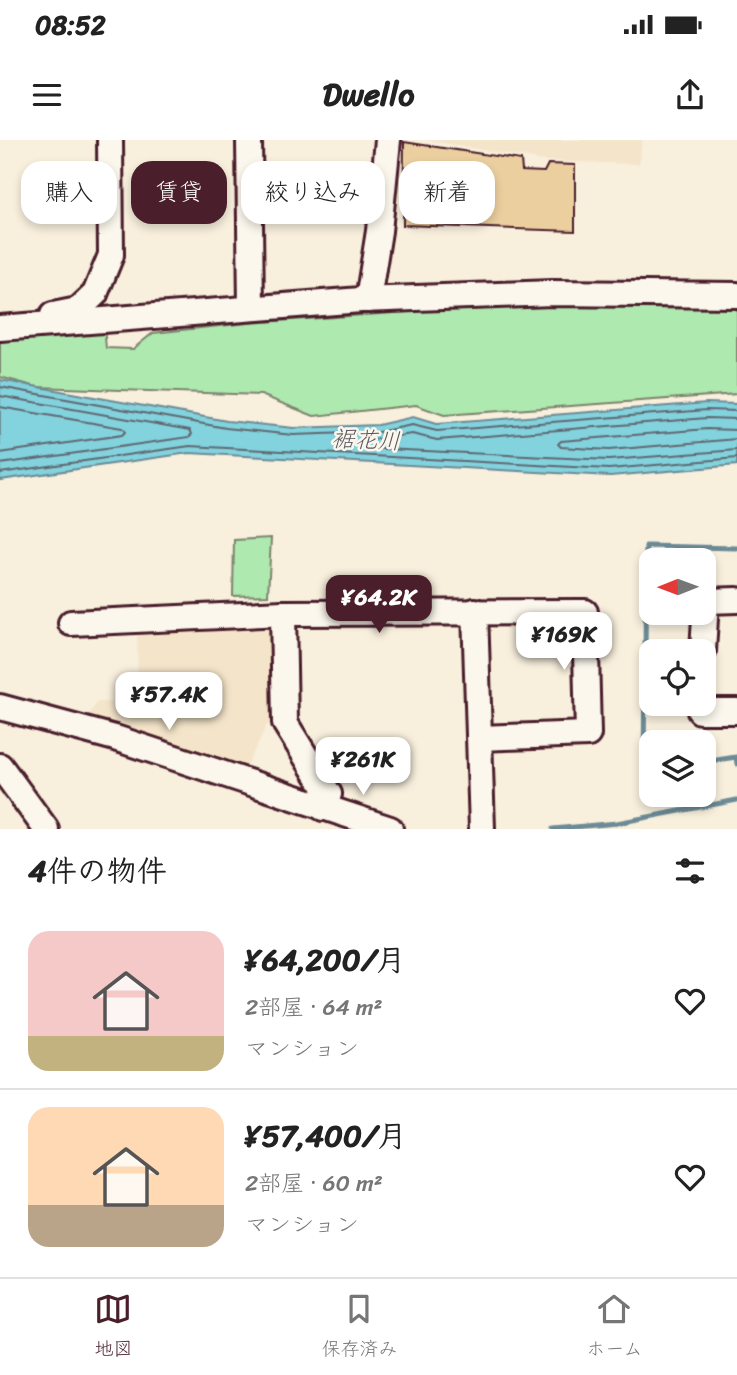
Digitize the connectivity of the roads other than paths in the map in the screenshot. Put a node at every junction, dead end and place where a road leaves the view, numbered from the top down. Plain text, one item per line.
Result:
1 (110, 140) edge
2 (249, 140) edge
3 (388, 140) edge
4 (737, 295) edge
5 (368, 300) junction
6 (251, 307) junction
7 (0, 327) edge
8 (737, 600) edge
9 (475, 611) junction
10 (284, 614) junction
11 (71, 623) dead end
12 (704, 639) edge
13 (0, 707) edge
14 (716, 711) edge
15 (737, 711) edge
16 (480, 738) junction
17 (0, 766) edge
18 (323, 807) junction
19 (46, 829) edge
20 (390, 829) edge
21 (482, 829) edge

1 - 7 street
2 - 6 street
3 - 5 street
4 - 5 street
5 - 6 street
6 - 7 street
8 - 12 street
9 - 10 street
9 - 16 street
9 - 16 street
10 - 11 street
10 - 18 street
13 - 18 street
14 - 15 street
16 - 21 street
17 - 19 street
18 - 20 street

